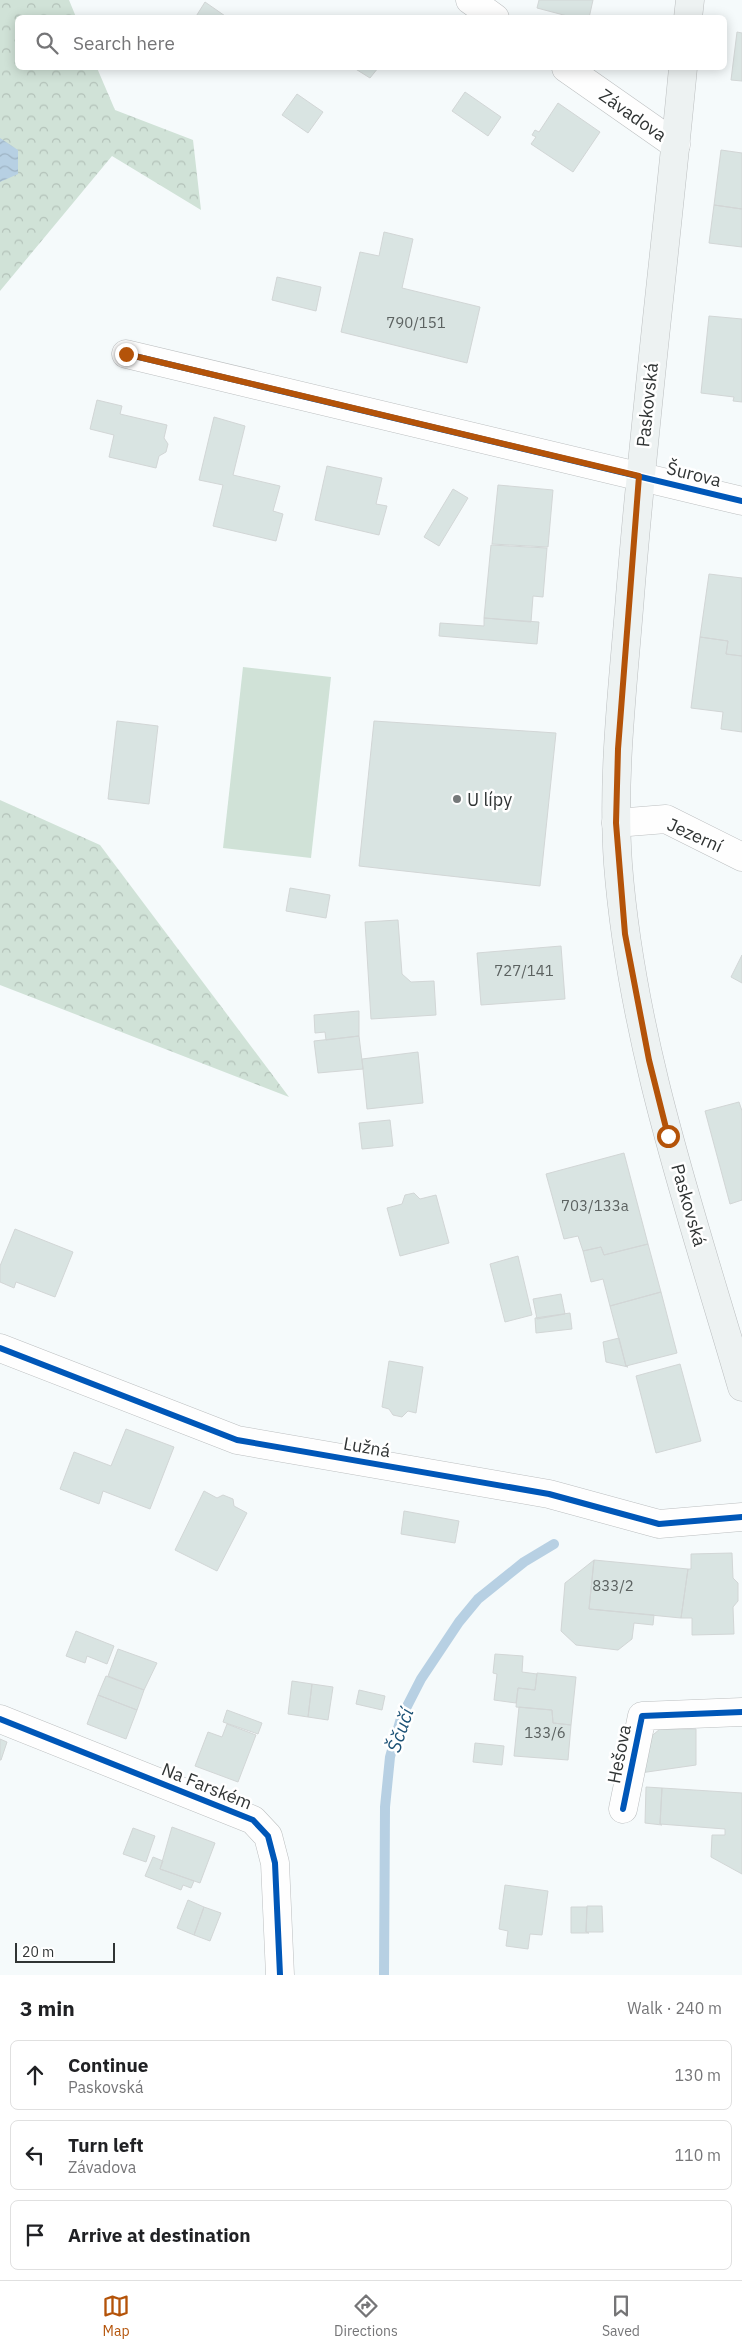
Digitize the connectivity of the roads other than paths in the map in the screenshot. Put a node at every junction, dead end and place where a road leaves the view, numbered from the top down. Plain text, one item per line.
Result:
1 (470, 0) edge
2 (690, 0) edge
3 (491, 15) edge
4 (688, 15) edge
5 (569, 70) edge
6 (683, 70) edge
7 (676, 145) junction
8 (126, 354) dead end
9 (639, 476) junction
10 (742, 501) edge
11 (616, 823) junction
12 (742, 857) edge
13 (734, 1331) edge
14 (0, 1348) edge
15 (742, 1387) edge
16 (742, 1517) edge
17 (742, 1712) edge
18 (0, 1719) edge
19 (623, 1809) dead end
20 (280, 1975) edge

1 - 3 street
2 - 4 main road
5 - 7 street, Závadova
6 - 7 main road, Paskovská
7 - 9 main road, Paskovská
8 - 9 street
9 - 10 street, Šurova
9 - 11 main road, Paskovská
11 - 12 street, Jezerní
11 - 13 main road, Paskovská
13 - 15 main road, Paskovská
14 - 16 street, Lužná
17 - 19 street, Hešova
18 - 20 street, Na Farském

